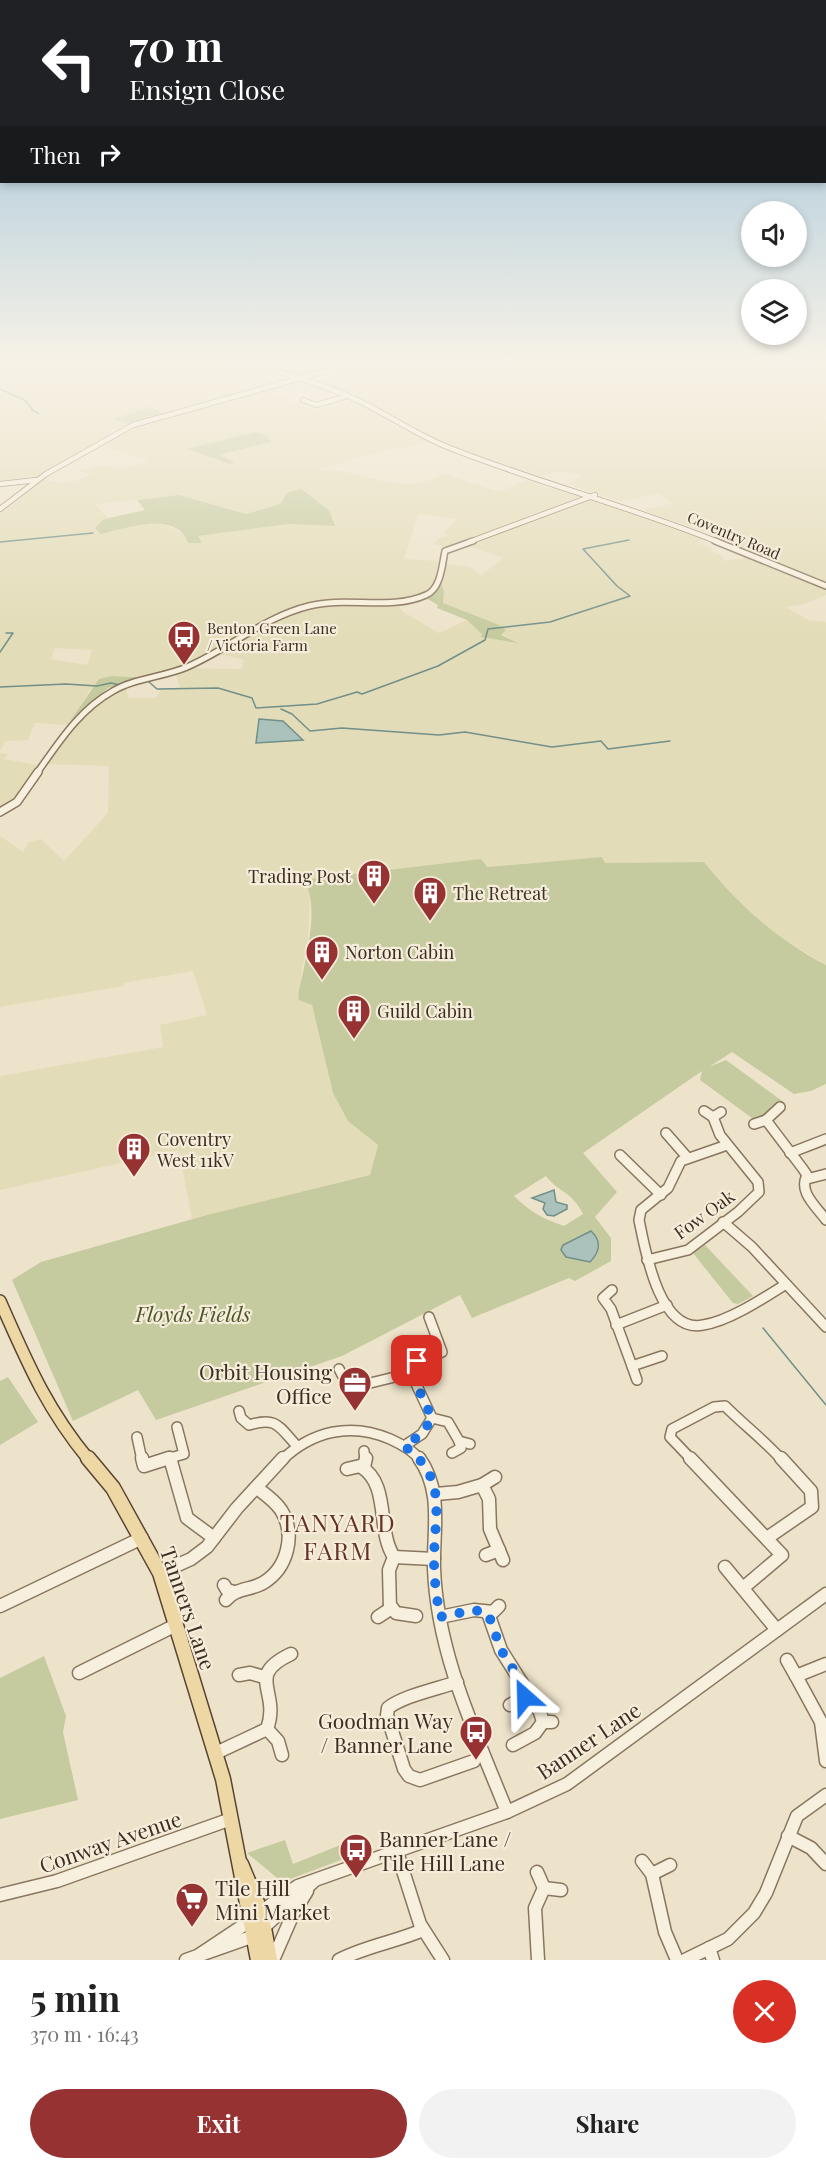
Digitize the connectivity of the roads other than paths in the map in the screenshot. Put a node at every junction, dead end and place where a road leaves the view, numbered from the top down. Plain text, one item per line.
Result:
1 (79, 454) edge
2 (468, 454) edge
3 (38, 480) junction
4 (0, 484) edge
5 (595, 495) junction
6 (0, 509) edge
7 (826, 586) edge
8 (0, 812) edge
9 (780, 1107) dead end
10 (713, 1113) dead end
11 (766, 1120) junction
12 (754, 1124) dead end
13 (666, 1133) dead end
14 (826, 1139) edge
15 (727, 1145) junction
16 (790, 1153) junction
17 (620, 1155) dead end
18 (687, 1157) junction
19 (826, 1174) edge
20 (807, 1179) junction
21 (662, 1194) junction
22 (826, 1220) edge
23 (723, 1222) junction
24 (647, 1260) junction
25 (786, 1284) junction
26 (612, 1290) dead end
27 (0, 1301) edge
28 (668, 1305) junction
29 (429, 1317) dead end
30 (616, 1325) junction
31 (826, 1327) edge
32 (662, 1356) dead end
33 (633, 1366) junction
34 (339, 1370) dead end
35 (411, 1373) junction
36 (637, 1380) dead end
37 (239, 1411) dead end
38 (432, 1418) junction
39 (177, 1427) dead end
40 (137, 1437) dead end
41 (297, 1446) junction
42 (404, 1446) junction
43 (364, 1451) dead end
44 (452, 1453) dead end
45 (170, 1458) junction
46 (364, 1467) junction
47 (347, 1470) dead end
48 (495, 1478) dead end
49 (482, 1485) junction
50 (257, 1488) junction
51 (436, 1494) junction
52 (142, 1538) junction
53 (214, 1538) junction
54 (767, 1538) junction
55 (486, 1555) dead end
56 (394, 1557) junction
57 (434, 1559) junction
58 (725, 1567) dead end
59 (160, 1573) junction
60 (224, 1585) dead end
61 (742, 1588) junction
62 (826, 1594) edge
63 (390, 1605) junction
64 (0, 1606) edge
65 (500, 1606) dead end
66 (488, 1613) junction
67 (416, 1616) dead end
68 (378, 1617) dead end
69 (440, 1617) junction
70 (176, 1625) junction
71 (777, 1630) junction
72 (291, 1654) dead end
73 (787, 1660) dead end
74 (826, 1664) edge
75 (79, 1673) dead end
76 (239, 1675) dead end
77 (796, 1676) junction
78 (264, 1677) junction
79 (457, 1682) junction
80 (529, 1695) junction
81 (510, 1705) dead end
82 (267, 1729) junction
83 (513, 1745) dead end
84 (216, 1753) junction
85 (282, 1755) dead end
86 (474, 1761) dead end
87 (826, 1761) edge
88 (826, 1795) edge
89 (507, 1812) junction
90 (231, 1819) junction
91 (788, 1836) junction
92 (397, 1852) junction
93 (642, 1861) dead end
94 (826, 1864) edge
95 (670, 1865) dead end
96 (537, 1872) dead end
97 (652, 1874) junction
98 (313, 1882) junction
99 (544, 1888) junction
100 (561, 1890) dead end
101 (0, 1895) edge
102 (257, 1924) junction
103 (423, 1930) junction
104 (711, 1954) edge
105 (193, 1957) edge
106 (343, 1959) edge
107 (258, 1960) edge
108 (271, 1960) edge
109 (443, 1960) edge
110 (538, 1960) edge
111 (677, 1960) edge
112 (685, 1960) edge

1 - 3 street
2 - 5 street, Coventry Road
3 - 4 street
3 - 6 street
5 - 7 street, Coventry Road
5 - 8 street
9 - 11 street
10 - 15 street, Fow Oak
11 - 12 street
11 - 16 street
13 - 18 street
14 - 16 street
15 - 18 street
15 - 23 street, Fow Oak
16 - 20 street
17 - 21 street
18 - 21 street
19 - 20 street
20 - 22 street
21 - 24 street
23 - 24 street, Fow Oak
23 - 25 street
24 - 28 street
25 - 28 street
25 - 31 street
26 - 30 street
27 - 52 main road, Tanners Lane
28 - 30 street
29 - 35 street
30 - 33 street
32 - 33 street
33 - 36 street
34 - 35 street
35 - 38 street
37 - 41 street
38 - 42 street
38 - 44 street
39 - 45 street
40 - 45 street
41 - 42 street
41 - 50 street
42 - 51 street
43 - 46 street
45 - 53 street
46 - 47 street
46 - 56 street
48 - 49 street
49 - 51 street
49 - 55 street
50 - 53 street
50 - 60 street
51 - 57 street
52 - 59 main road, Tanners Lane
52 - 64 street
53 - 59 street
54 - 54 street
54 - 61 street
56 - 57 street
56 - 63 street
57 - 69 street
58 - 61 street
59 - 70 main road, Tanners Lane
61 - 71 street
62 - 71 street, Banner Lane
63 - 67 street
63 - 68 street
65 - 66 street
66 - 69 street
66 - 80 street
69 - 79 street
70 - 75 street
70 - 84 main road, Tanners Lane
71 - 89 street, Banner Lane
72 - 78 street
73 - 77 street
74 - 77 street
76 - 78 street
77 - 87 street
78 - 82 street
79 - 86 street
79 - 89 street
80 - 81 street
80 - 83 street
82 - 84 street
82 - 85 street
84 - 90 main road, Tanners Lane
88 - 91 street
89 - 92 street, Banner Lane
90 - 101 street, Conway Avenue
90 - 102 main road, Tanners Lane
91 - 94 street
91 - 104 street
92 - 98 street, Banner Lane
92 - 103 street
93 - 97 street
95 - 97 street
96 - 99 street
97 - 111 street
98 - 102 street, Banner Lane
98 - 108 street
99 - 100 street
99 - 110 street
102 - 105 street
102 - 107 main road
102 - 108 main road
103 - 106 street
103 - 109 street
104 - 112 street

